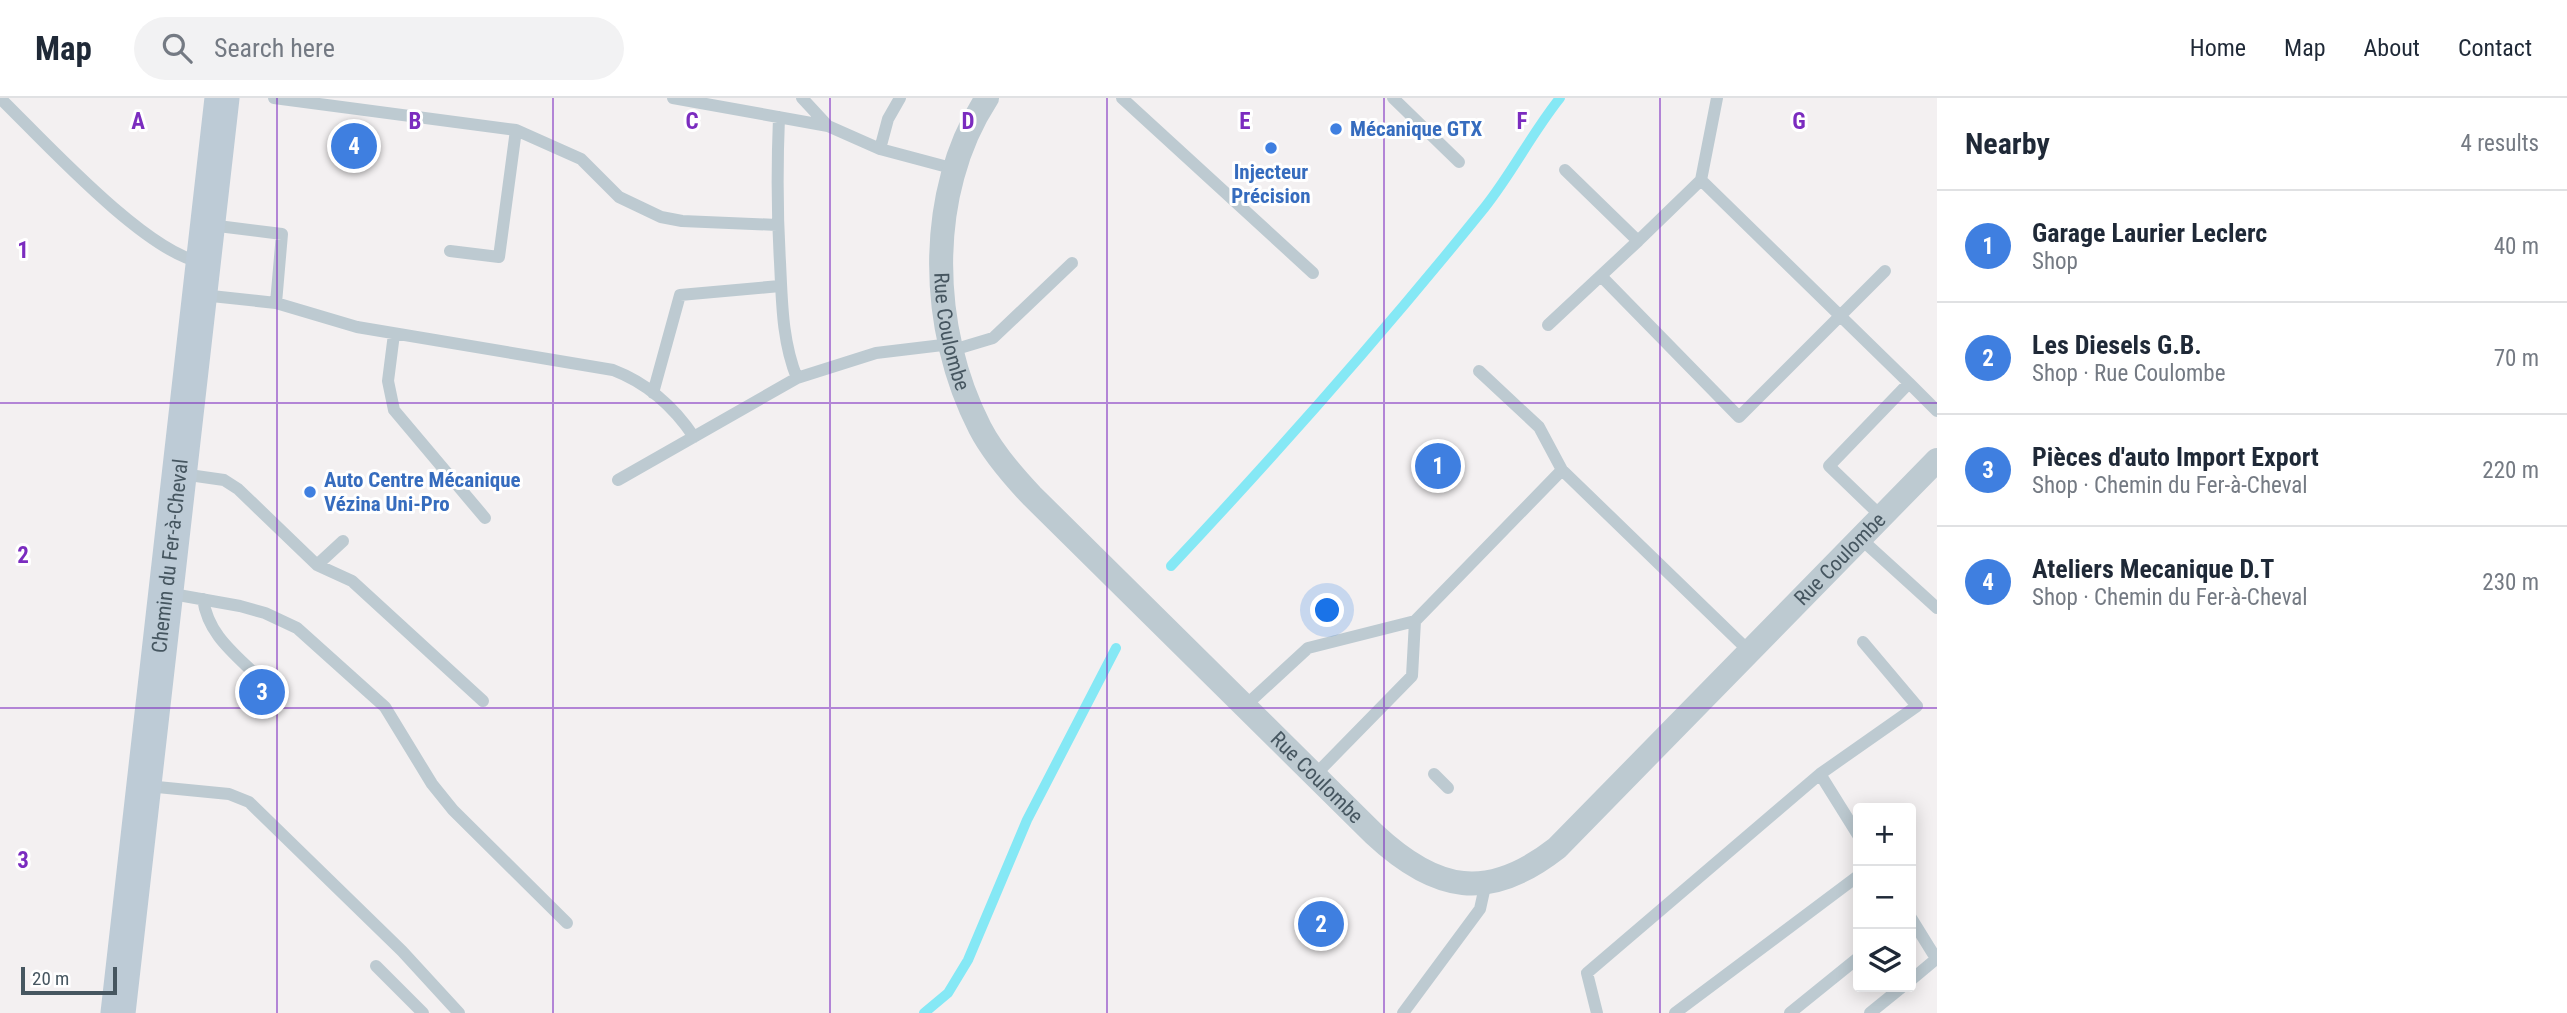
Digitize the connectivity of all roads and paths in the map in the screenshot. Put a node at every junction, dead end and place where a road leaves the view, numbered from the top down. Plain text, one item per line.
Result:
1 (0, 98) edge
2 (222, 98) edge
3 (274, 98) edge
4 (673, 98) edge
5 (802, 98) edge
6 (900, 98) edge
7 (987, 98) edge
8 (1122, 98) edge
9 (1393, 98) edge
10 (1717, 98) edge
11 (298, 99) edge
12 (779, 117) junction
13 (828, 126) junction
14 (516, 131) junction
15 (880, 149) junction
16 (1459, 162) dead end
17 (955, 169) junction
18 (1565, 170) dead end
19 (1701, 180) junction
20 (206, 224) junction
21 (777, 225) junction
22 (1638, 241) junction
23 (450, 251) dead end
24 (1072, 263) dead end
25 (1885, 271) dead end
26 (1313, 273) dead end
27 (1601, 276) junction
28 (200, 278) junction
29 (780, 286) junction
30 (276, 303) junction
31 (1842, 316) junction
32 (1548, 325) dead end
33 (394, 334) junction
34 (952, 347) junction
35 (1479, 371) dead end
36 (797, 378) junction
37 (1909, 383) junction
38 (653, 393) junction
39 (1937, 411) edge
40 (694, 437) junction
41 (1937, 460) edge
42 (1562, 470) junction
43 (178, 473) junction
44 (618, 480) dead end
45 (1882, 517) junction
46 (485, 518) dead end
47 (1861, 538) junction
48 (343, 541) dead end
49 (317, 565) junction
50 (164, 593) junction
51 (203, 599) junction
52 (1937, 608) edge
53 (1415, 621) junction
54 (1863, 642) dead end
55 (1750, 652) junction
56 (259, 678) dead end
57 (483, 701) dead end
58 (1245, 706) junction
59 (1434, 774) dead end
60 (1820, 774) junction
61 (1315, 775) junction
62 (143, 785) junction
63 (1448, 788) dead end
64 (1853, 827) edge
65 (1853, 880) edge
66 (1486, 883) junction
67 (567, 923) dead end
68 (1916, 926) edge
69 (1937, 960) edge
70 (1853, 962) edge
71 (376, 966) dead end
72 (1916, 976) edge
73 (1896, 992) edge
74 (124, 1013) edge
75 (423, 1013) edge
76 (459, 1013) edge
77 (1404, 1013) edge
78 (1597, 1013) edge
79 (1675, 1013) edge
80 (1790, 1013) edge
81 (1870, 1013) edge

1 - 28 lane
2 - 20 street, Chemin du Fer-à-Cheval
3 - 11 lane
4 - 12 lane
5 - 13 lane
6 - 15 lane
7 - 17 street, Rue Coulombe
8 - 26 lane
9 - 16 lane
10 - 19 lane
11 - 14 lane
12 - 13 lane
12 - 21 lane
13 - 15 lane
14 - 21 lane
14 - 23 lane
15 - 17 lane
17 - 34 street, Rue Coulombe
18 - 22 lane
19 - 22 lane
19 - 31 lane
20 - 28 street, Chemin du Fer-à-Cheval
20 - 30 lane
21 - 29 lane
22 - 27 lane
24 - 34 lane
25 - 31 lane
27 - 31 lane
27 - 32 lane
28 - 30 lane
28 - 43 street, Chemin du Fer-à-Cheval
29 - 36 lane
29 - 38 lane
30 - 33 lane
31 - 37 lane
33 - 38 lane
33 - 46 lane
34 - 36 lane
34 - 58 street, Rue Coulombe
35 - 42 lane
36 - 40 lane
37 - 39 lane
37 - 45 lane
38 - 40 lane
40 - 44 lane
41 - 45 street, Rue Coulombe
42 - 53 lane
42 - 55 lane
43 - 49 lane
43 - 50 street, Chemin du Fer-à-Cheval
45 - 47 street, Rue Coulombe
47 - 52 lane
47 - 55 street, Rue Coulombe
48 - 49 lane
49 - 57 lane
50 - 51 lane
50 - 62 street, Chemin du Fer-à-Cheval
51 - 56 lane
51 - 67 lane
53 - 58 lane
53 - 61 lane
54 - 60 lane
55 - 66 street, Rue Coulombe
58 - 61 street, Rue Coulombe
59 - 63 lane
60 - 64 lane
60 - 78 lane
61 - 66 street, Rue Coulombe
62 - 74 street, Chemin du Fer-à-Cheval
62 - 76 lane
65 - 79 lane
66 - 77 lane
68 - 69 lane
69 - 72 lane
70 - 80 lane
71 - 75 lane
73 - 81 lane

